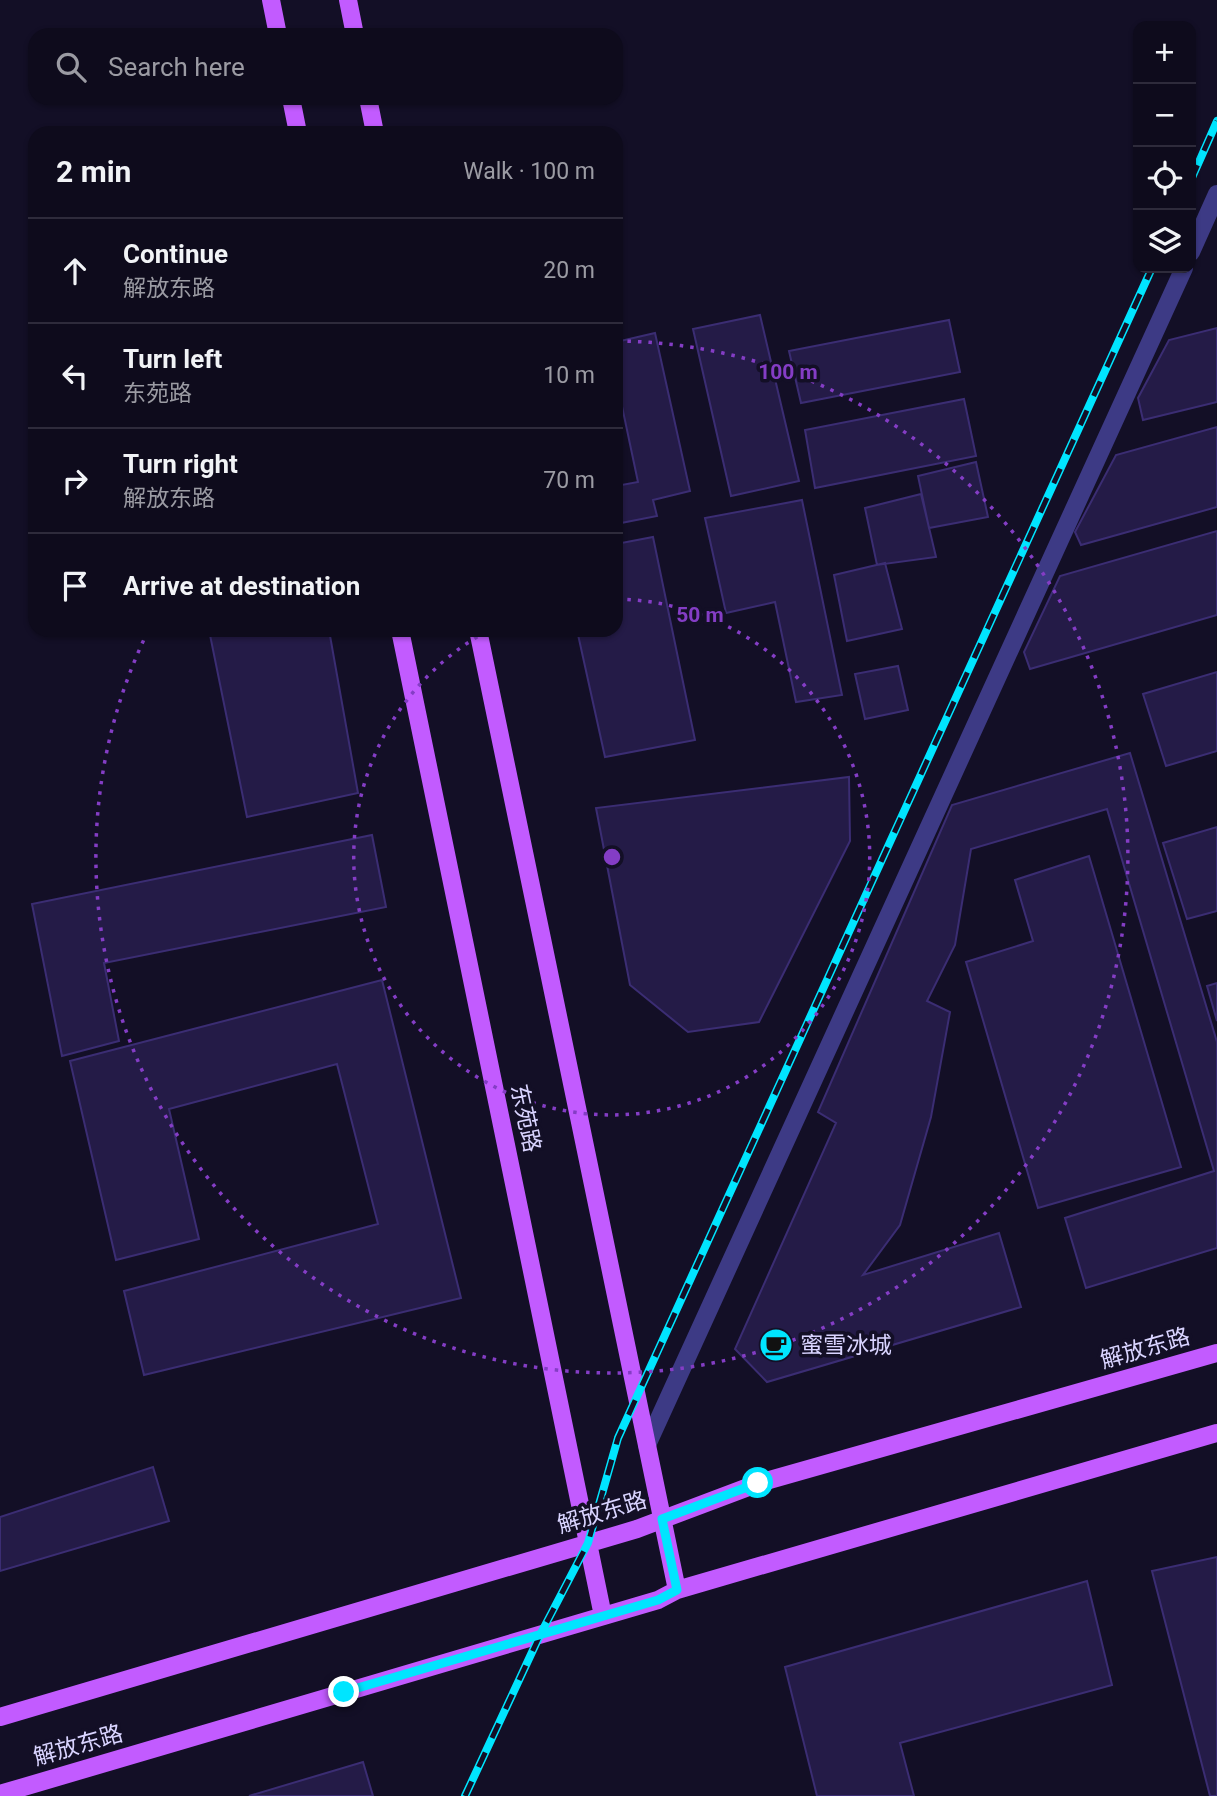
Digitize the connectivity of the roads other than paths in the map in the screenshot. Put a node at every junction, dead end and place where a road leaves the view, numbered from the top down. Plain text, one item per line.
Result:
1 (271, 0) edge
2 (348, 0) edge
3 (277, 28) edge
4 (354, 28) edge
5 (292, 105) edge
6 (369, 105) edge
7 (297, 126) edge
8 (374, 126) edge
9 (1217, 194) edge
10 (1196, 241) edge
11 (1182, 273) edge
12 (401, 637) edge
13 (479, 637) edge
14 (1217, 1353) edge
15 (1217, 1433) edge
16 (647, 1445) junction
17 (662, 1519) junction
18 (588, 1543) junction
19 (677, 1590) junction
20 (603, 1616) junction
21 (0, 1717) edge
22 (0, 1794) edge

1 - 3 main road
2 - 4 main road
5 - 7 main road
6 - 8 main road
9 - 10 street
11 - 16 street
12 - 18 main road, 东苑路
13 - 16 main road
14 - 17 main road, 解放东路
15 - 19 main road, 解放东路
16 - 17 main road
17 - 18 main road, 解放东路
17 - 19 main road
18 - 20 main road, 东苑路
18 - 21 main road, 解放东路
19 - 20 main road, 解放东路
20 - 22 main road, 解放东路

